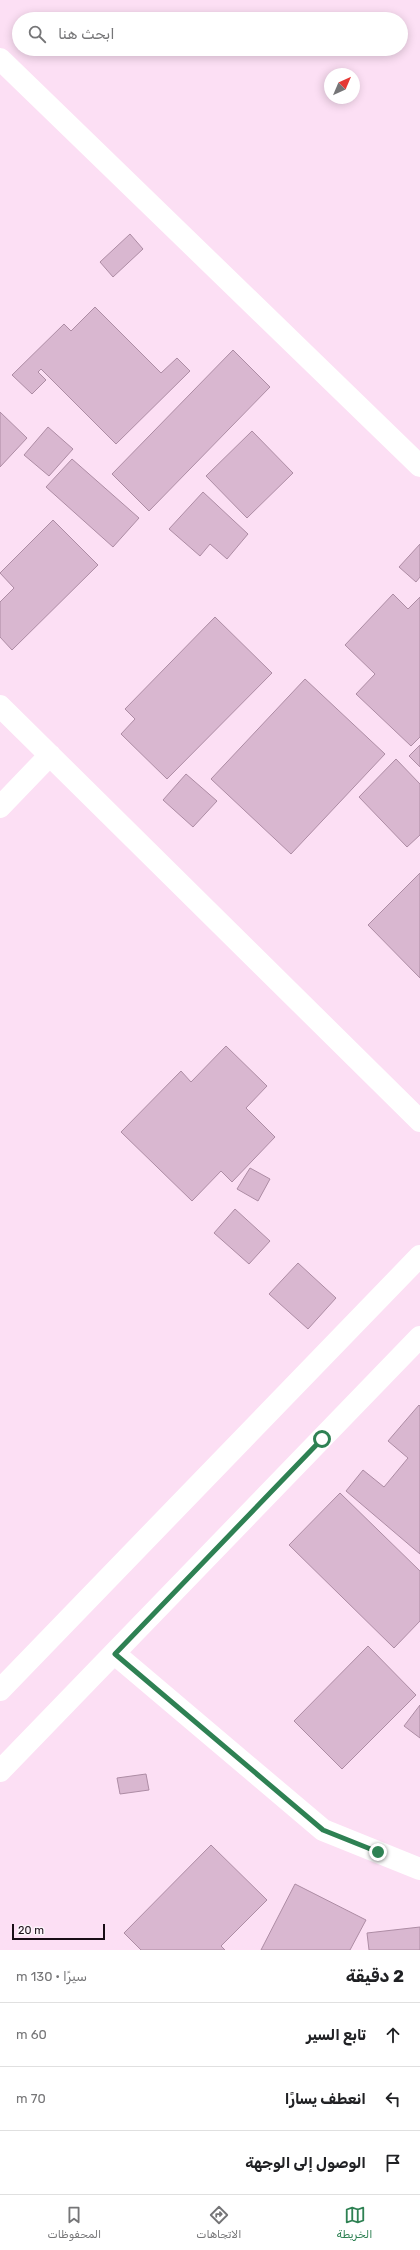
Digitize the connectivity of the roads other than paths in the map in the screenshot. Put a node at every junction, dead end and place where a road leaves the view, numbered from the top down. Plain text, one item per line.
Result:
1 (0, 60) edge
2 (420, 466) edge
3 (0, 706) edge
4 (50, 755) junction
5 (0, 807) edge
6 (420, 1121) edge
7 (420, 1256) edge
8 (420, 1337) edge
9 (115, 1654) junction
10 (0, 1690) edge
11 (0, 1771) edge
12 (420, 1869) edge

1 - 2 street
3 - 4 street
4 - 5 street
4 - 6 street
7 - 10 street
8 - 9 street
9 - 11 street
9 - 12 street

